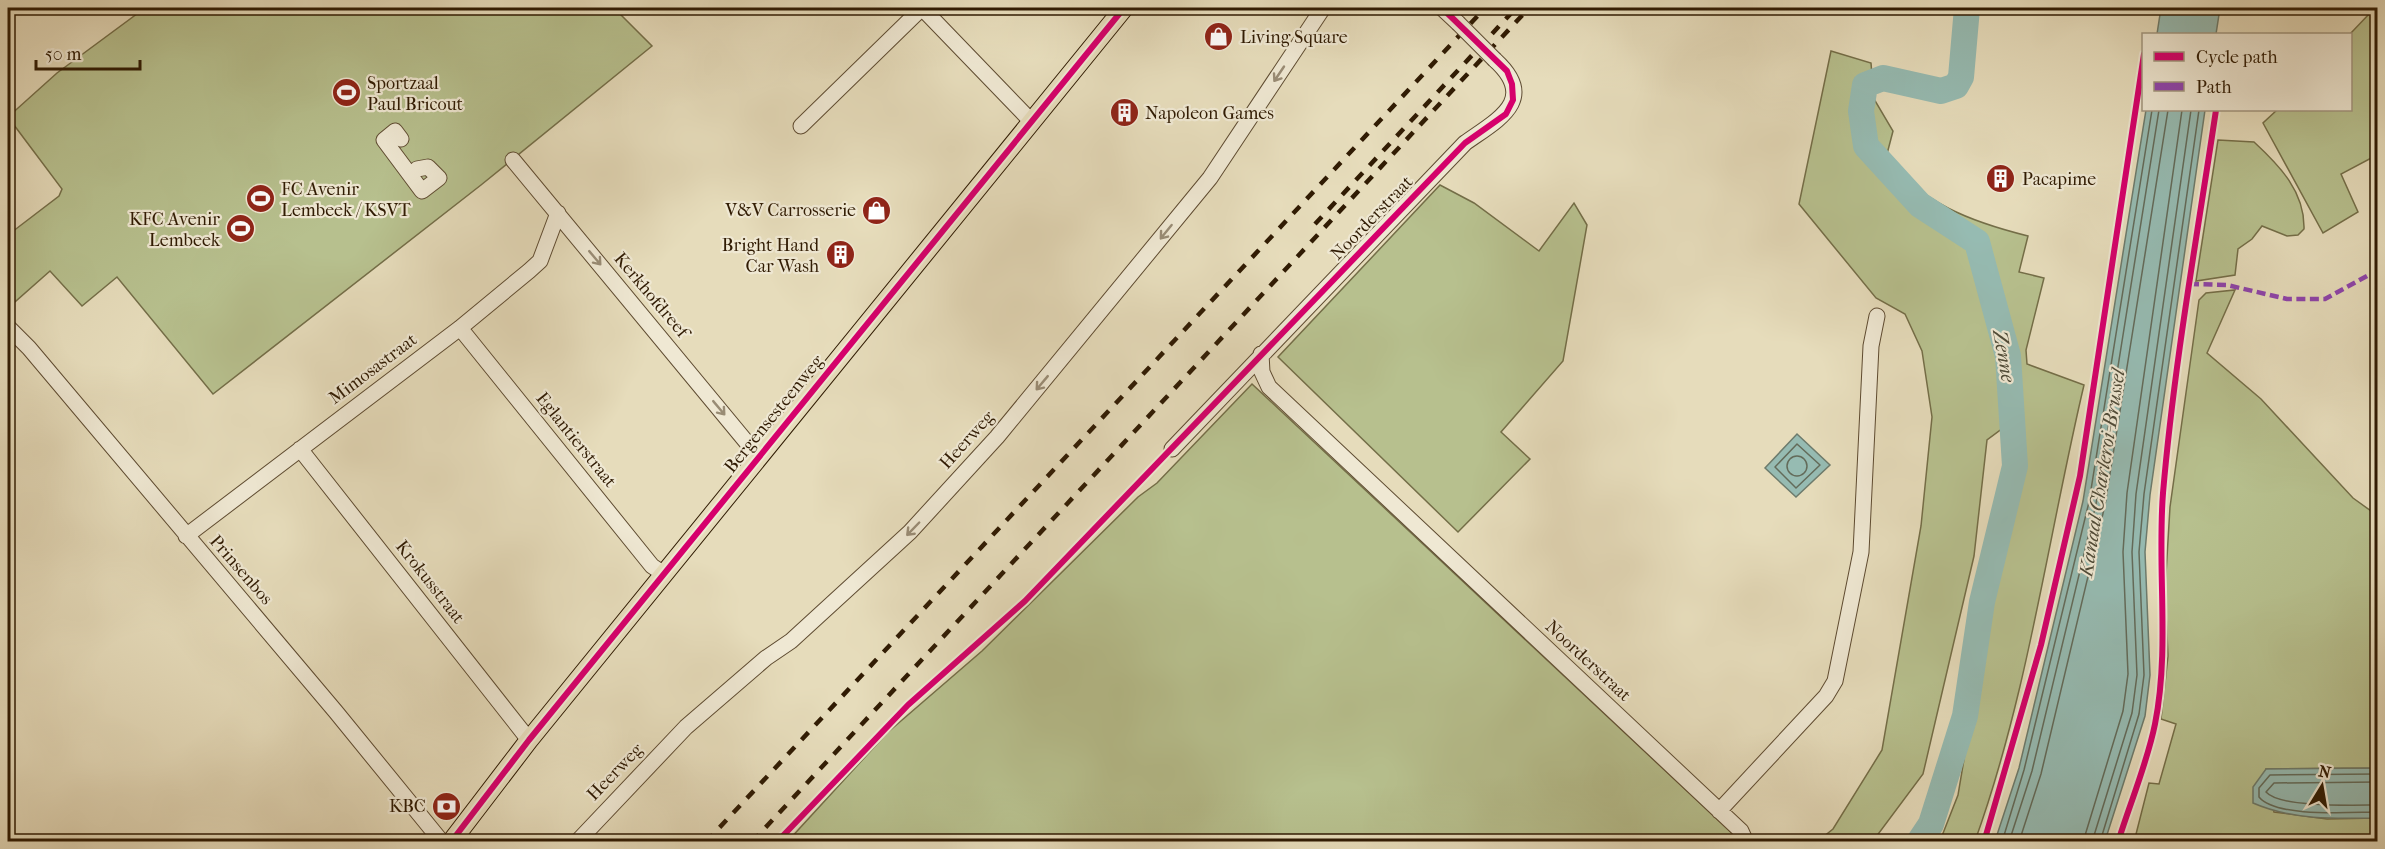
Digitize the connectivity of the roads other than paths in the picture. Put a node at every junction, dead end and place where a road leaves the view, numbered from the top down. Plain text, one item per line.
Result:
1 (1124, 8) edge
2 (1323, 8) edge
3 (1442, 8) edge
4 (1031, 121) junction
5 (801, 126) dead end
6 (513, 160) dead end
7 (558, 213) junction
8 (1877, 316) dead end
9 (8, 327) edge
10 (460, 328) junction
11 (1261, 354) junction
12 (1172, 448) dead end
13 (300, 449) junction
14 (758, 456) junction
15 (186, 536) junction
16 (664, 574) junction
17 (529, 740) junction
18 (1719, 811) junction
19 (442, 842) edge
20 (450, 842) edge
21 (578, 842) edge
22 (1746, 842) edge

1 - 4 main road, Bergensesteenweg
2 -> 21 street, Heerweg
3 - 11 street, Noorderstraat, bridge
4 - 5 street
4 - 14 main road, Bergensesteenweg
6 - 7 street, Kerkhofdreef
7 - 10 street, Mimosastraat
7 -> 14 street, Kerkhofdreef
8 - 18 street
9 - 15 street, Prinsenbos
10 - 13 street, Mimosastraat
10 - 16 street, Eglantierstraat
11 - 12 street, Noorderstraat
11 - 18 street, Noorderstraat
13 - 15 street, Mimosastraat
13 - 17 street, Krokusstraat
14 - 16 main road, Bergensesteenweg
15 - 19 street, Prinsenbos
16 - 17 main road, Bergensesteenweg
17 - 20 main road, Bergensesteenweg
18 - 22 street, Noorderstraat

